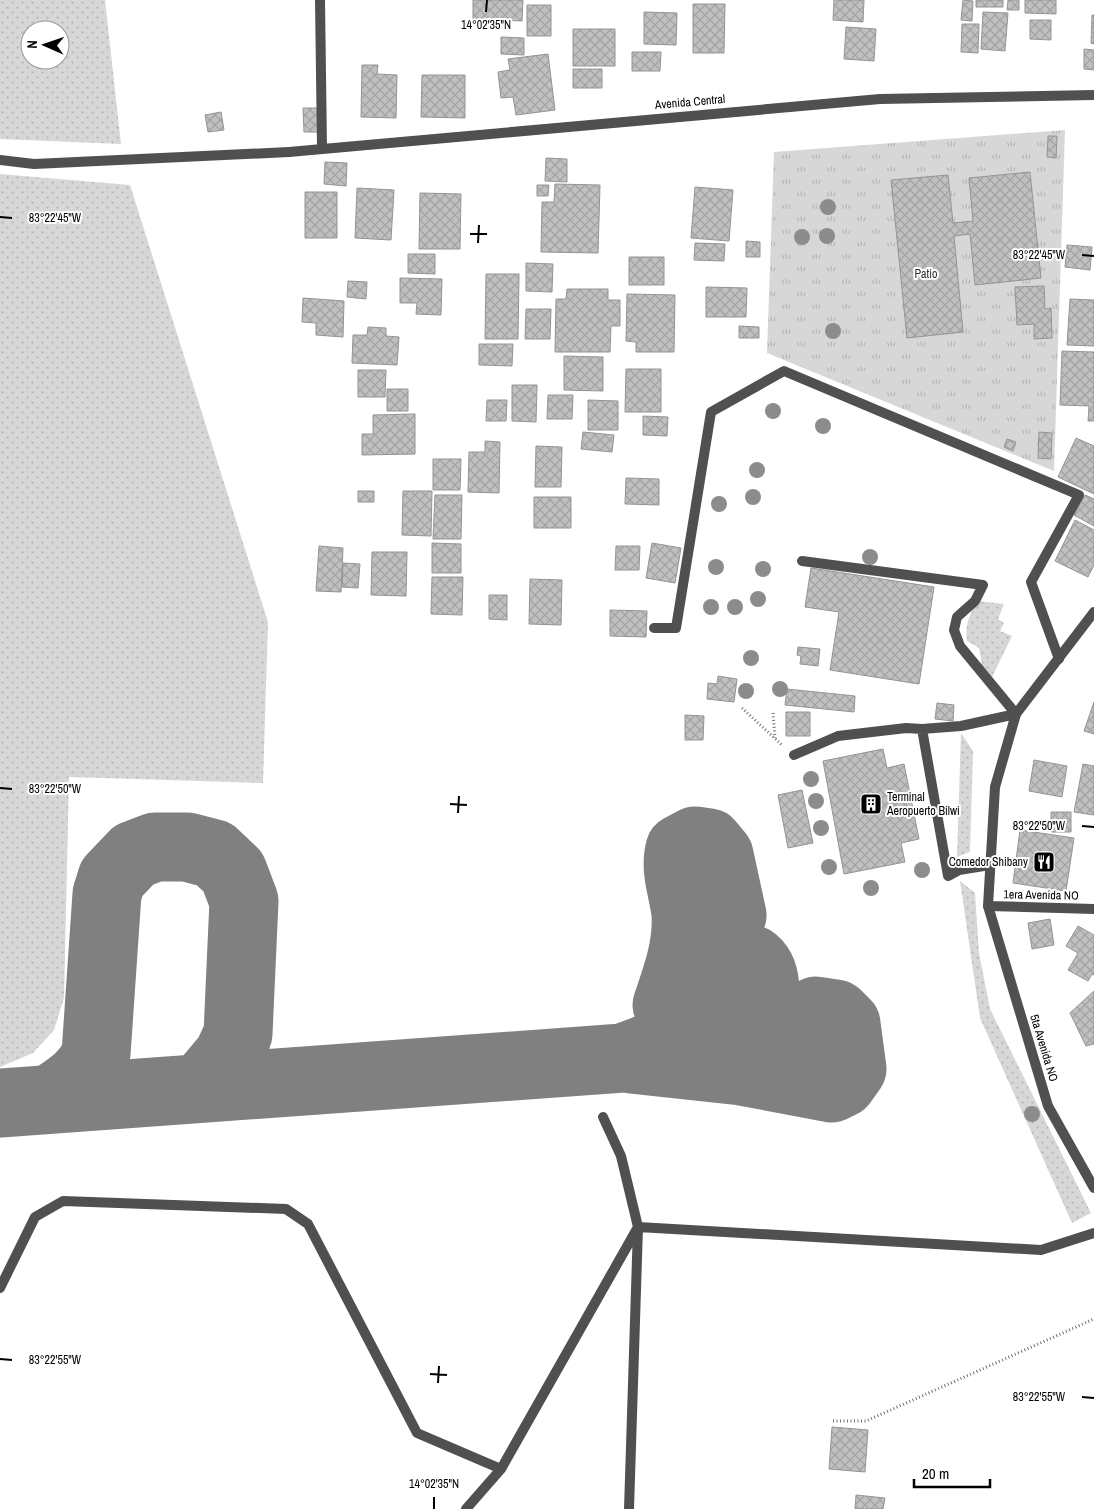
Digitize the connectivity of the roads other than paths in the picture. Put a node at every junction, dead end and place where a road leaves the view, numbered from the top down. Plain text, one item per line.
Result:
1 (320, 0) edge
2 (1094, 96) edge
3 (322, 147) junction
4 (0, 160) edge
5 (802, 561) dead end
6 (1094, 612) edge
7 (654, 628) dead end
8 (1059, 659) junction
9 (1016, 714) junction
10 (922, 729) junction
11 (794, 755) road end
12 (990, 865) junction
13 (988, 906) junction
14 (1094, 909) edge
15 (603, 1118) dead end
16 (1094, 1188) edge
17 (638, 1227) junction
18 (1094, 1233) edge
19 (0, 1288) edge
20 (501, 1469) junction
21 (466, 1509) edge
22 (629, 1509) edge

1 - 3 street
2 - 3 street, Avenida Central
3 - 4 street, Avenida Central
5 - 9 street
6 - 8 street
7 - 8 street
8 - 9 street
9 - 10 street
9 - 12 street, 5ta Avenida NO
10 - 11 street
10 - 12 street
12 - 13 street, 5ta Avenida NO
13 - 14 street, 1era Avenida NO
13 - 16 street, 5ta Avenida NO
15 - 17 street
17 - 18 street
17 - 20 street
17 - 22 street
19 - 20 street
20 - 21 street

